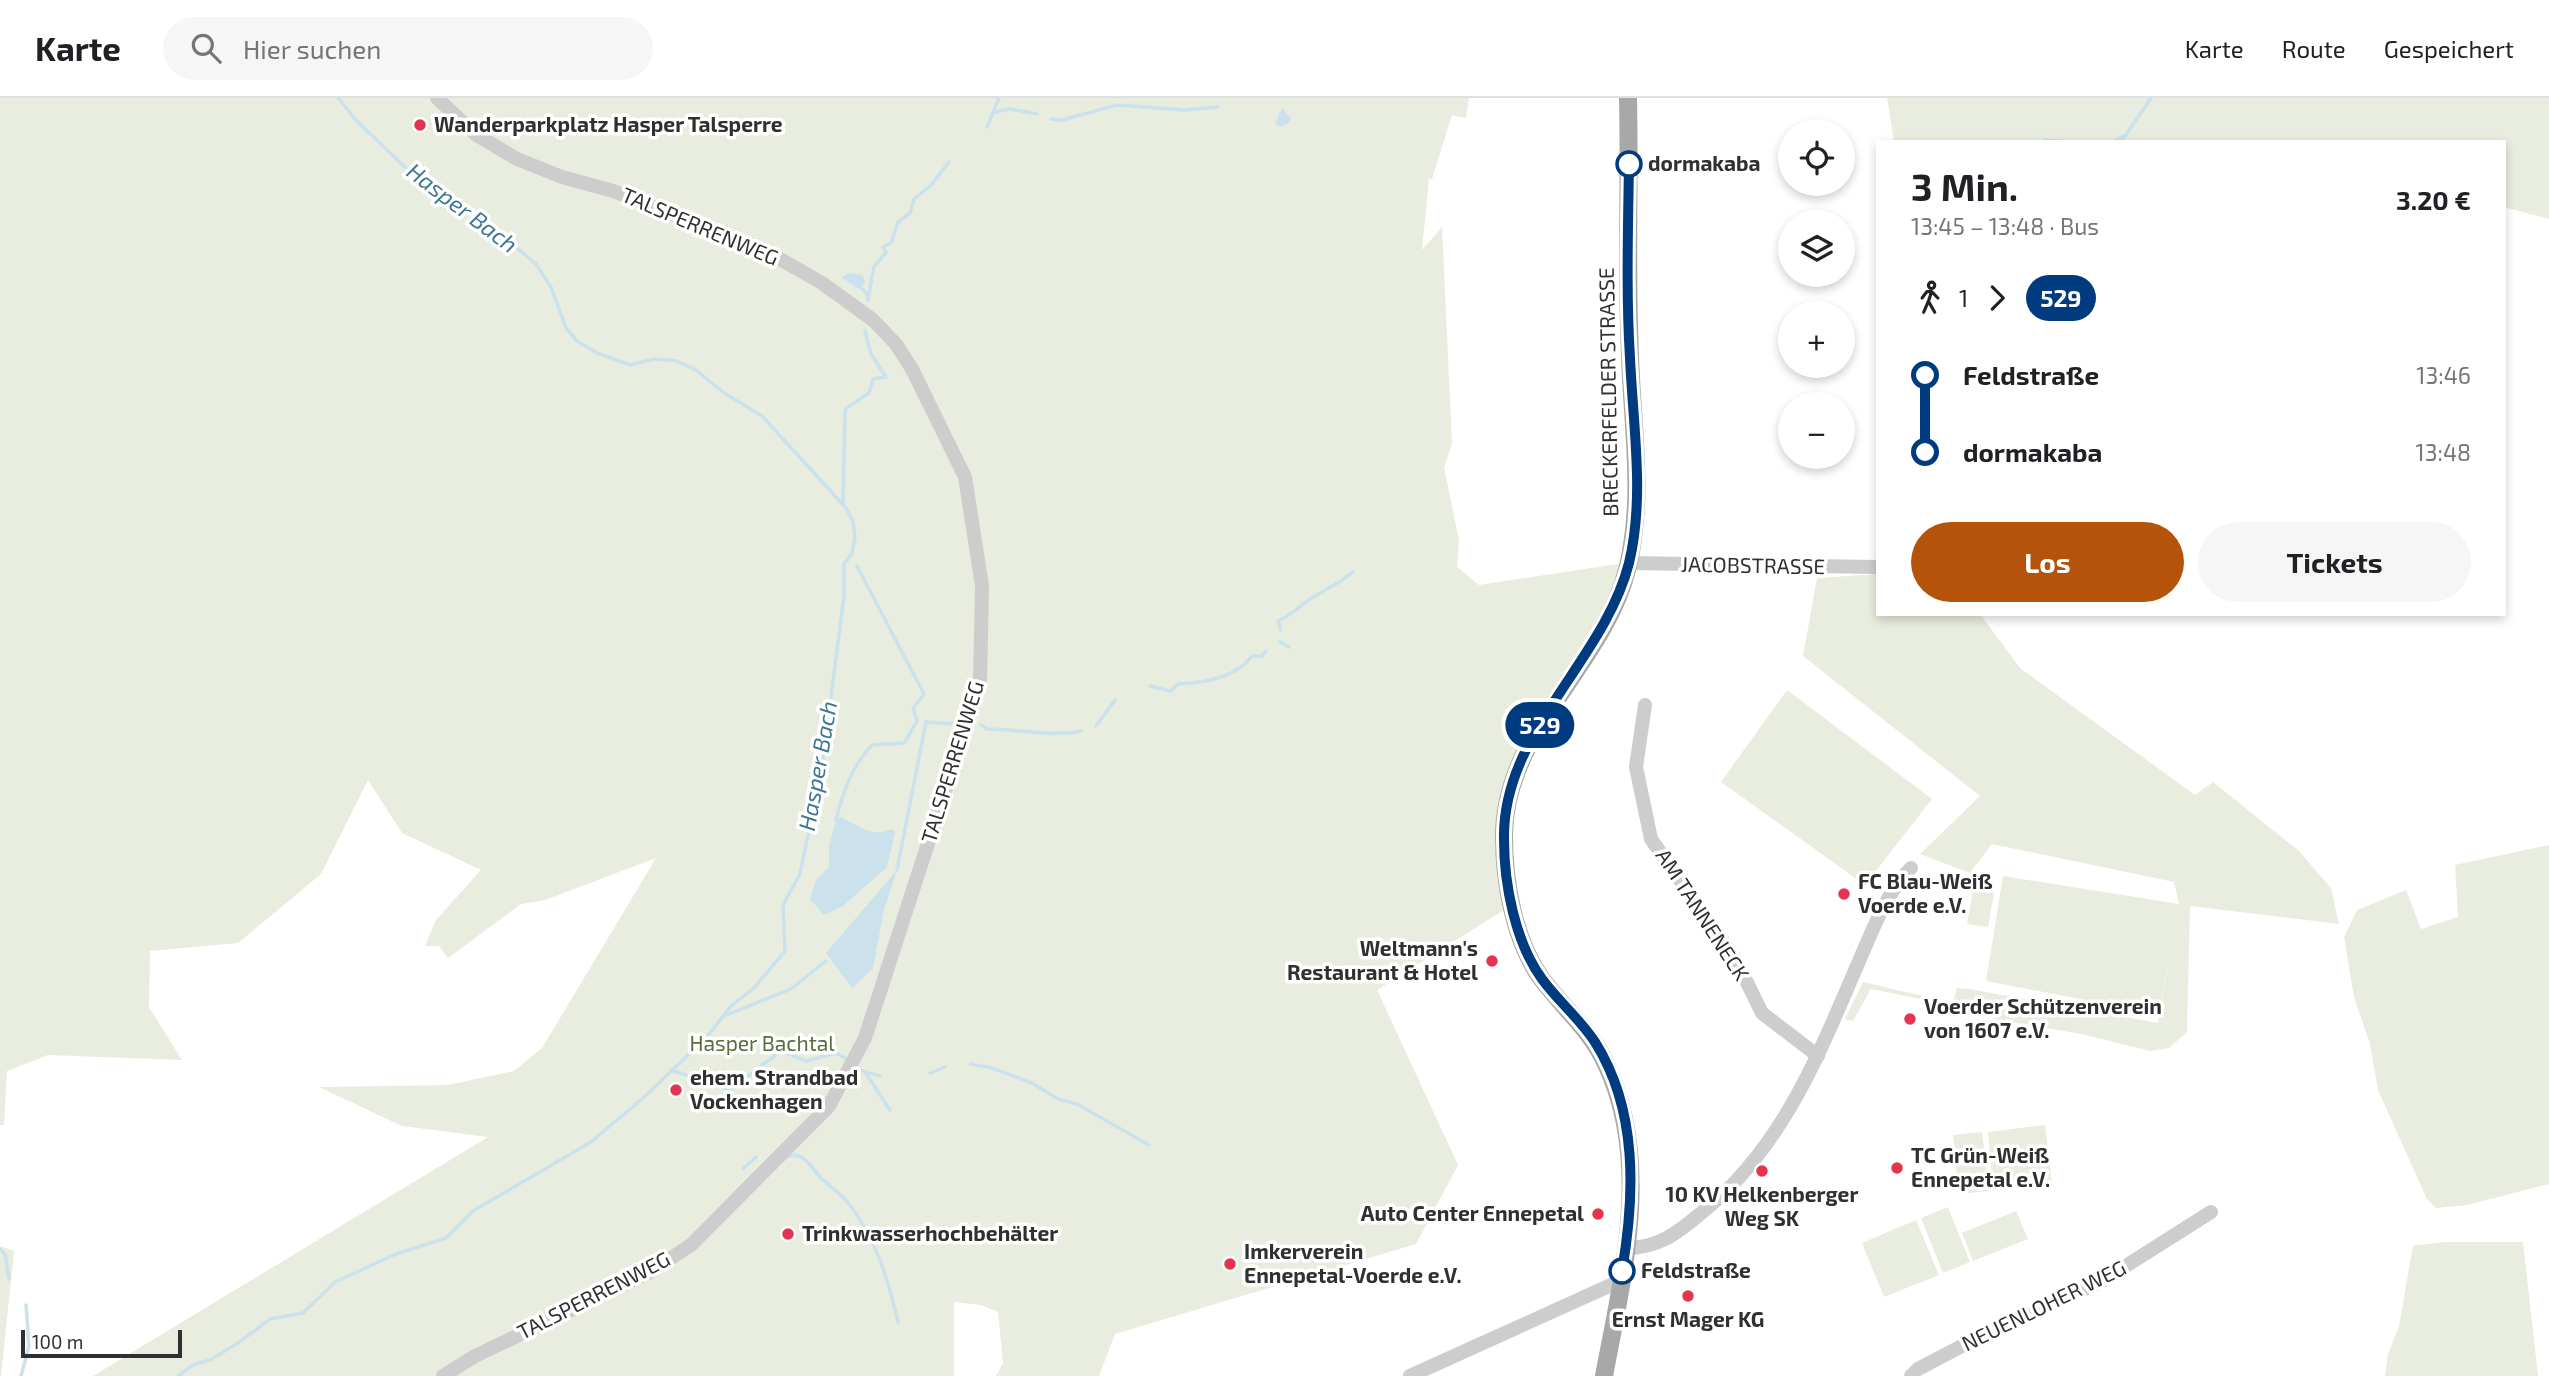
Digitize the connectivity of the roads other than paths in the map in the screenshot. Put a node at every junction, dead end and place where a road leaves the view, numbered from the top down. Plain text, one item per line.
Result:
1 (437, 98) edge
2 (1628, 98) edge
3 (1629, 563) junction
4 (1876, 567) edge
5 (1645, 705) dead end
6 (1910, 868) dead end
7 (1818, 1056) junction
8 (2211, 1212) dead end
9 (1626, 1248) junction
10 (1620, 1281) junction
11 (443, 1376) edge
12 (1410, 1376) edge
13 (1604, 1376) edge
14 (1911, 1376) edge

1 - 11 street, TALSPERRENWEG
2 - 3 main road, BRECKERFELDER STRASSE
3 - 4 street, JACOBSTRASSE
3 - 9 main road, BRECKERFELDER STRASSE
5 - 7 street, AM TANNENECK
6 - 7 street
7 - 9 street
8 - 14 street, NEUENLOHER WEG
9 - 10 main road, BRECKERFELDER STRASSE
10 - 12 street
10 - 13 main road, BRECKERFELDER STRASSE

